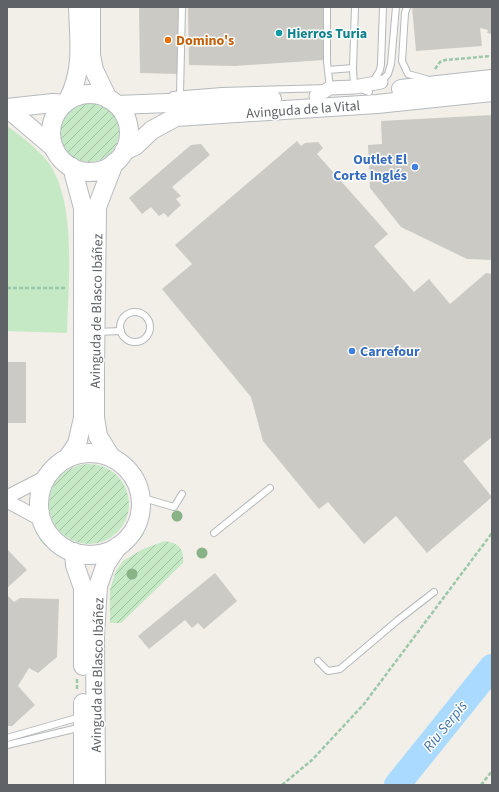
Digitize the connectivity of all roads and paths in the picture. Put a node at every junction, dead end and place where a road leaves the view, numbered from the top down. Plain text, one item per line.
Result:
1 (78, 7) edge
2 (91, 7) edge
3 (182, 7) edge
4 (327, 7) edge
5 (355, 7) edge
6 (383, 7) edge
7 (396, 7) edge
8 (407, 7) edge
9 (353, 68) junction
10 (328, 70) junction
11 (492, 70) edge
12 (423, 79) junction
13 (492, 80) edge
14 (462, 83) junction
15 (369, 86) junction
16 (323, 92) junction
17 (492, 92) edge
18 (180, 94) junction
19 (66, 102) junction
20 (113, 102) junction
21 (157, 104) junction
22 (7, 108) edge
23 (54, 148) junction
24 (119, 157) junction
25 (72, 167) junction
26 (7, 288) edge
27 (74, 288) dead end
28 (121, 331) junction
29 (96, 332) junction
30 (68, 457) junction
31 (111, 457) junction
32 (46, 477) junction
33 (270, 488) dead end
34 (182, 494) dead end
35 (7, 497) edge
36 (140, 497) junction
37 (7, 501) edge
38 (42, 520) junction
39 (214, 534) dead end
40 (492, 534) edge
41 (118, 546) junction
42 (74, 552) junction
43 (434, 592) dead end
44 (318, 661) dead end
45 (83, 722) junction
46 (7, 738) edge
47 (7, 745) edge
48 (492, 771) edge
49 (82, 785) edge
50 (96, 785) edge
51 (282, 785) edge
52 (481, 785) edge

1 - 19 main road
2 - 20 main road
3 - 18 lane
4 - 10 lane
5 - 9 lane
6 - 15 lane
7 - 15 lane
8 - 12 lane
9 - 10 lane
9 - 15 lane
10 - 16 lane
11 - 12 street
12 - 14 lane
13 - 14 main road, Avinguda de la Vital
14 - 15 main road, Avinguda de la Vital
15 - 16 main road, Avinguda de la Vital
16 - 18 lane, Avinguda de la Vital
16 - 21 main road, Avinguda de la Vital
17 - 24 main road, Avinguda de la Vital
18 - 21 lane, Avinguda de la Vital
19 - 20 main road
19 - 22 main road
19 - 23 main road
20 - 21 main road, Avinguda de la Vital
20 - 24 main road
22 - 23 main road
23 - 25 main road
24 - 25 main road
24 - 29 main road, Avinguda de Blasco Ibáñez
25 - 30 main road, Avinguda de Blasco Ibáñez
26 - 27 path
28 - 28 lane
28 - 29 lane
29 - 31 main road, Avinguda de Blasco Ibáñez
30 - 31 main road
30 - 32 main road
31 - 36 main road
32 - 35 street
32 - 38 main road
33 - 39 lane
34 - 36 lane
36 - 41 main road
37 - 38 street
38 - 42 main road
40 - 51 path
41 - 42 main road
41 - 50 main road, Avinguda de Blasco Ibáñez
42 - 45 main road, Avinguda de Blasco Ibáñez
43 - 44 lane
45 - 46 lane
45 - 47 lane
45 - 49 main road, Avinguda de Blasco Ibáñez
48 - 52 path

